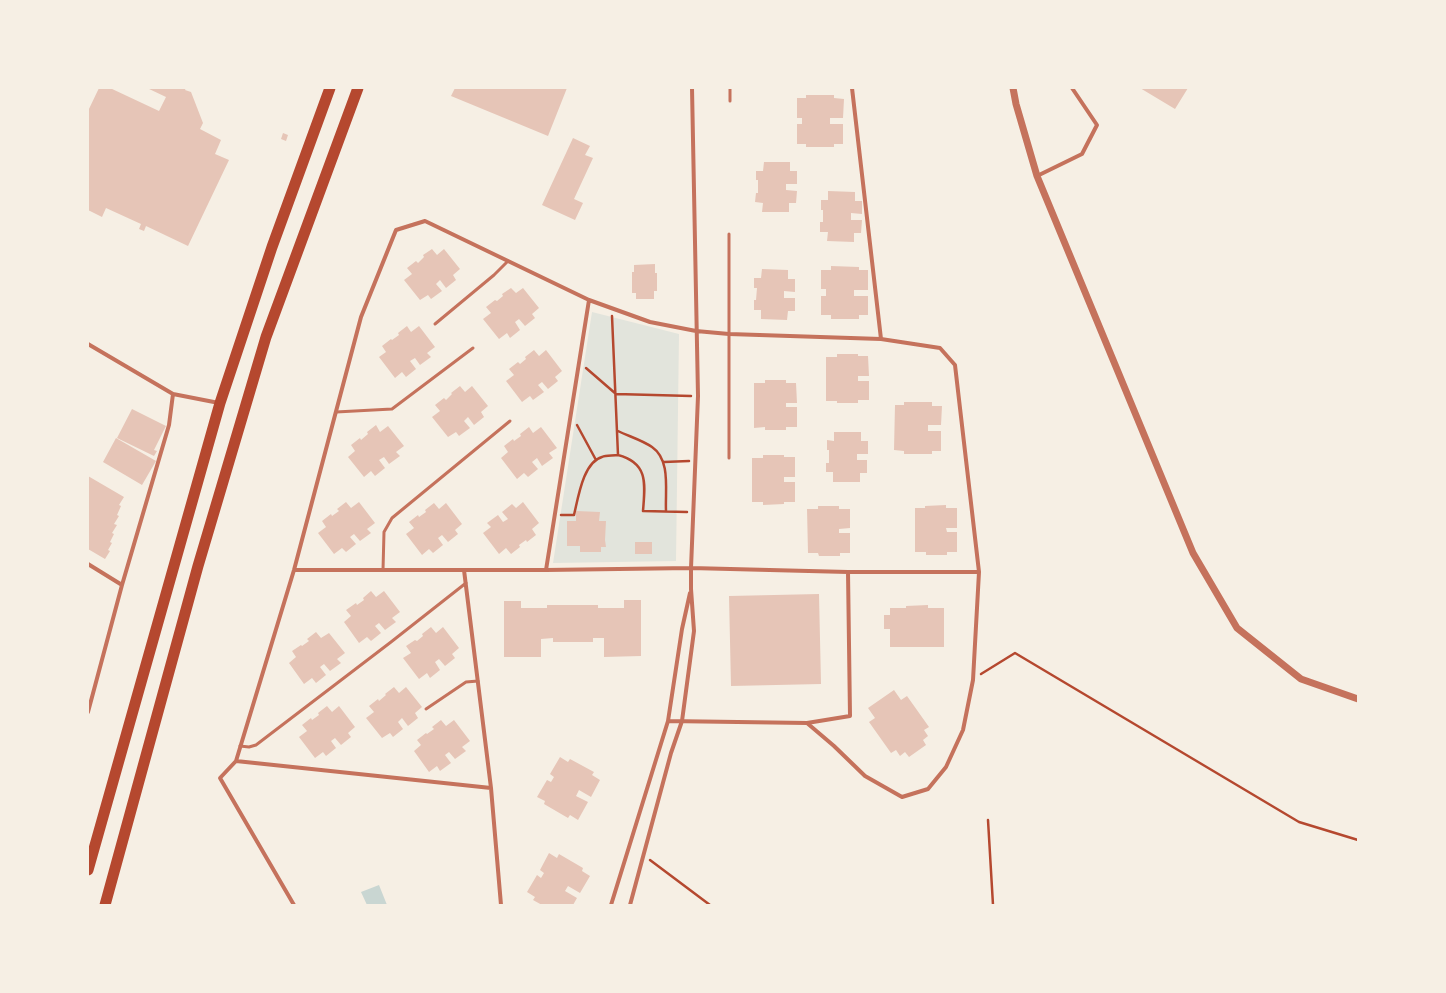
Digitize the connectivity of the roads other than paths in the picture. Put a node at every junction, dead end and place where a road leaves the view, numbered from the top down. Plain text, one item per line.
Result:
1 (330, 88) edge
2 (358, 88) edge
3 (692, 88) edge
4 (730, 88) edge
5 (852, 88) edge
6 (1013, 88) edge
7 (1072, 88) edge
8 (730, 101) dead end
9 (1037, 176) junction
10 (729, 234) dead end
11 (508, 261) junction
12 (589, 300) junction
13 (435, 324) dead end
14 (696, 331) junction
15 (729, 334) junction
16 (881, 339) junction
17 (88, 344) edge
18 (473, 348) dead end
19 (172, 394) junction
20 (220, 403) junction
21 (336, 412) junction
22 (510, 421) dead end
23 (729, 458) dead end
24 (88, 564) edge
25 (691, 568) junction
26 (294, 570) junction
27 (383, 570) junction
28 (464, 570) junction
29 (546, 570) junction
30 (848, 572) junction
31 (979, 572) junction
32 (466, 583) junction
33 (122, 585) junction
34 (691, 589) junction
35 (478, 681) junction
36 (1358, 699) edge
37 (426, 709) dead end
38 (88, 712) edge
39 (668, 721) junction
40 (682, 721) junction
41 (807, 723) junction
42 (240, 746) junction
43 (236, 761) junction
44 (491, 788) junction
45 (88, 870) edge
46 (105, 905) edge
47 (294, 905) edge
48 (501, 905) edge
49 (612, 905) edge
50 (630, 905) edge

1 - 20 highway
2 - 46 highway
3 - 14 street
4 - 8 lane
5 - 16 street
6 - 9 street
7 - 9 street
9 - 36 street
10 - 15 lane
11 - 12 street
11 - 13 lane
11 - 21 street
12 - 14 street
12 - 29 street
14 - 15 street
14 - 25 street
15 - 16 street
15 - 23 lane
16 - 31 street
17 - 19 street
18 - 21 lane
19 - 20 street
19 - 33 street
20 - 45 highway
21 - 26 street
22 - 27 lane
24 - 33 street
25 - 29 street
25 - 30 street
25 - 34 street
26 - 27 street
26 - 42 street
27 - 28 street
28 - 29 street
28 - 32 street
30 - 31 street
30 - 41 street
31 - 41 street
32 - 35 street
32 - 42 lane
33 - 38 street
34 - 39 street
34 - 40 street
35 - 37 lane
35 - 44 street
39 - 40 street
39 - 49 street
40 - 41 street
40 - 50 street
42 - 43 street
43 - 44 street
43 - 47 street
44 - 48 street

